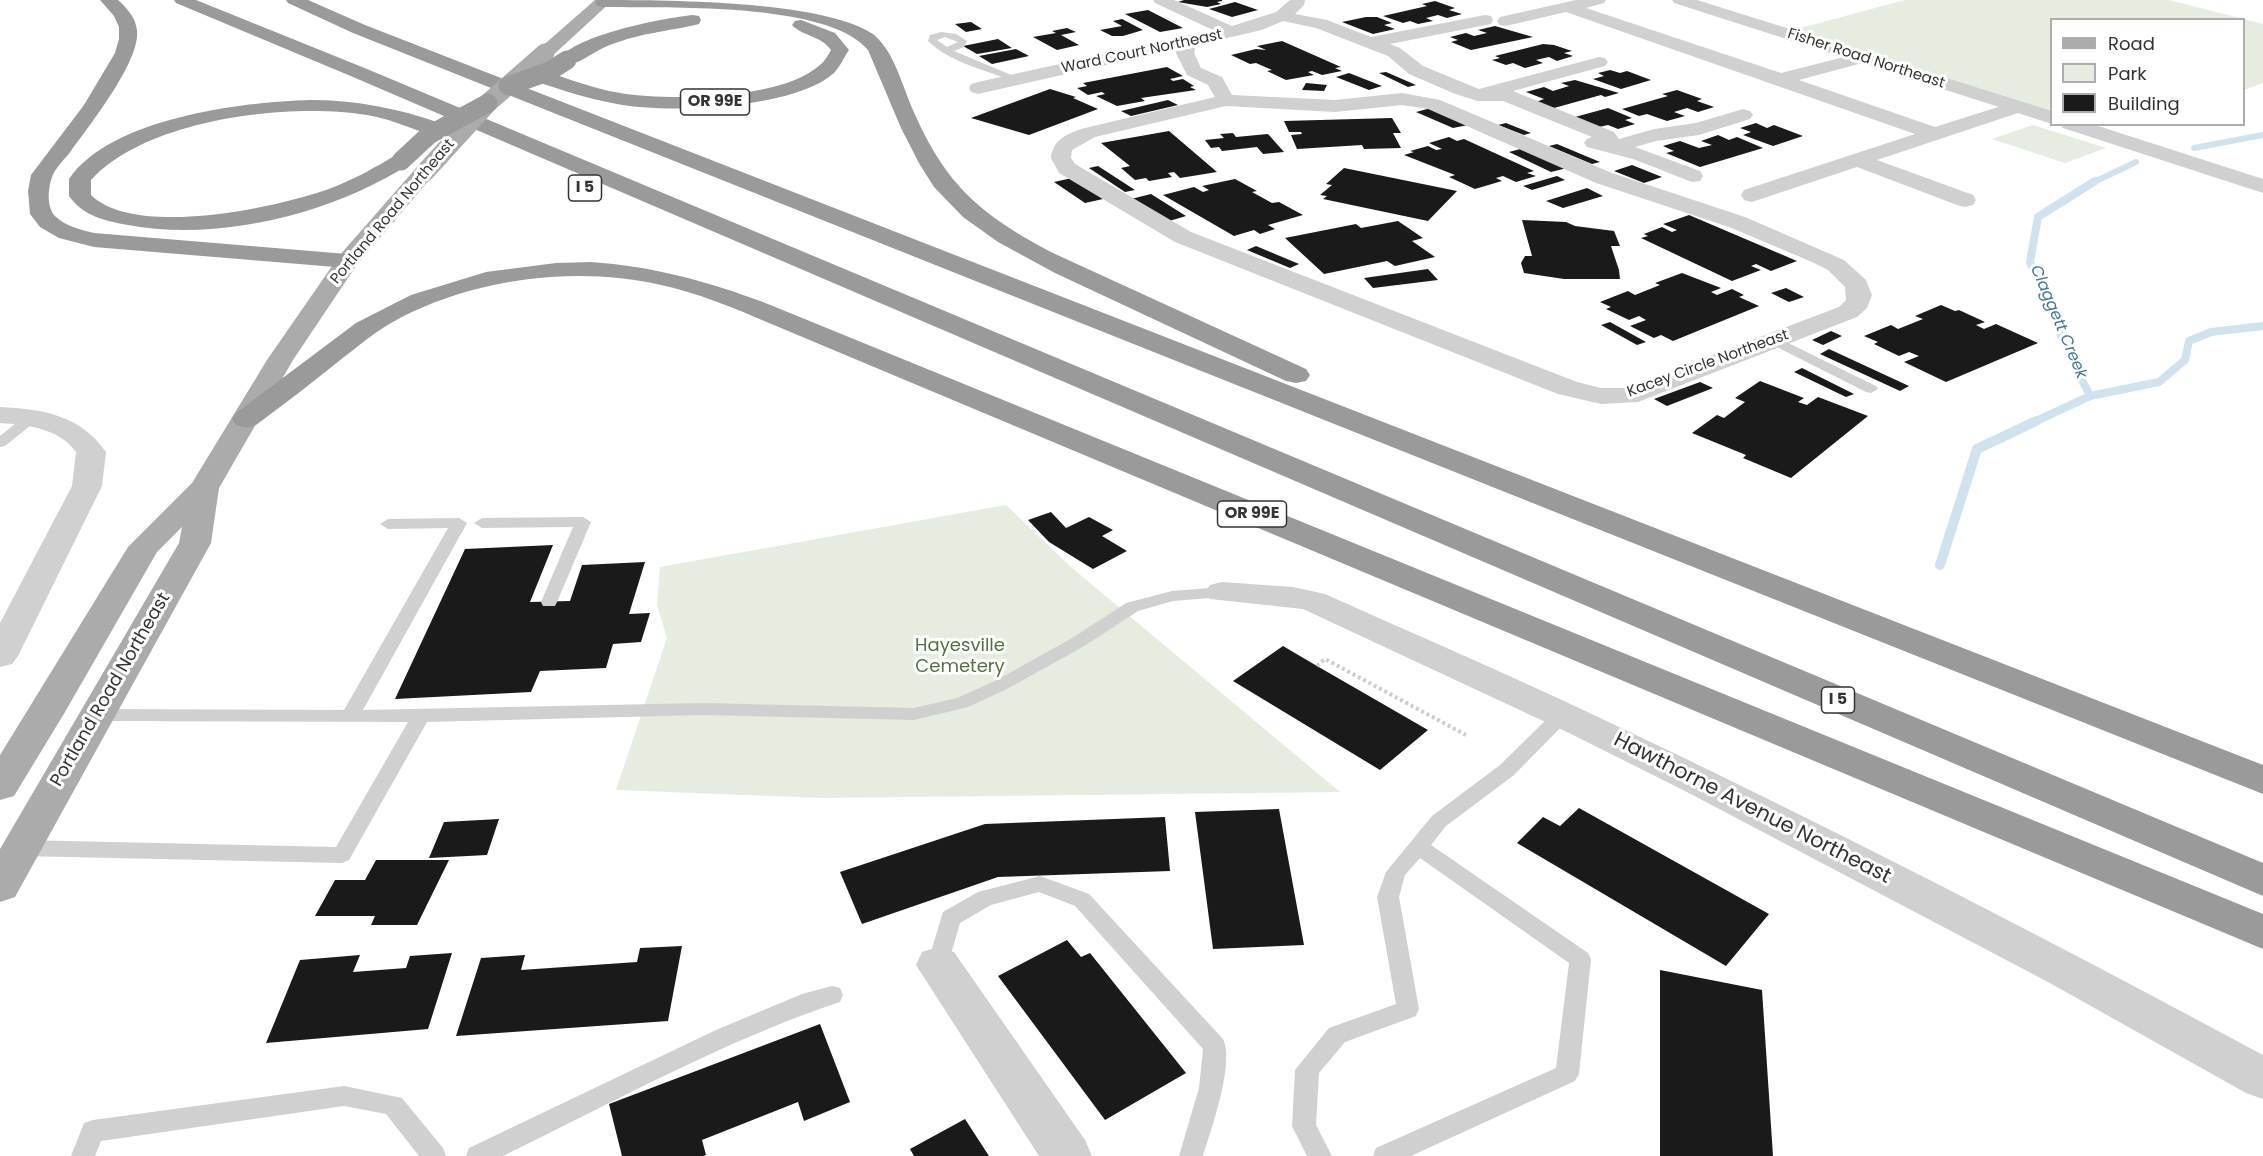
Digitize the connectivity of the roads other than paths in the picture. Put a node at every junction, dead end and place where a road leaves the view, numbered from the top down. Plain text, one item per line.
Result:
1 (108, 0) edge
2 (182, 0) edge
3 (296, 0) edge
4 (1161, 0) edge
5 (1299, 0) edge
6 (1598, 0) edge
7 (1680, 0) edge
8 (603, 1) edge
9 (1567, 7) junction
10 (1282, 16) junction
11 (1485, 20) dead end
12 (1506, 21) dead end
13 (1230, 32) junction
14 (1188, 42) junction
15 (1368, 43) junction
16 (447, 45) dead end
17 (948, 50) dead end
18 (1860, 57) junction
19 (1599, 62) dead end
20 (511, 66) dead end
21 (1215, 74) junction
22 (1016, 79) junction
23 (1780, 79) junction
24 (508, 86) junction
25 (978, 87) dead end
26 (1477, 95) junction
27 (488, 103) junction
28 (2017, 107) junction
29 (1743, 115) dead end
30 (2050, 117) edge
31 (2076, 126) edge
32 (1935, 134) junction
33 (1614, 147) junction
34 (1857, 160) junction
35 (1692, 176) dead end
36 (2263, 186) edge
37 (1752, 195) dead end
38 (1965, 200) dead end
39 (347, 261) junction
40 (1774, 340) junction
41 (1871, 389) dead end
42 (0, 415) edge
43 (31, 418) junction
44 (246, 419) junction
45 (0, 444) edge
46 (204, 488) junction
47 (1413, 520) junction
48 (482, 523) dead end
49 (388, 524) dead end
50 (1627, 527) junction
51 (1222, 592) joint
52 (549, 602) dead end
53 (0, 656) edge
54 (97, 715) junction
55 (1562, 715) junction
56 (350, 716) junction
57 (421, 716) junction
58 (2263, 780) edge
59 (0, 786) edge
60 (1418, 846) junction
61 (22, 848) junction
62 (2263, 880) edge
63 (0, 886) edge
64 (2263, 932) edge
65 (938, 964) joint
66 (832, 995) dead end
67 (2263, 1079) edge
68 (83, 1156) edge
69 (434, 1156) edge
70 (478, 1156) edge
71 (1067, 1156) edge
72 (1191, 1156) edge
73 (1320, 1156) edge
74 (1385, 1156) edge

1 - 39 highway
2 - 47 highway, I 5
3 - 16 highway
3 - 50 highway
4 - 13 street
5 - 10 street, Ward Court Northeast
6 - 9 street
7 - 18 street, Fisher Road Northeast
8 - 24 main road, Portland Road Northeast, bridge
8 - 50 highway
9 - 12 street
9 - 23 street
10 - 13 street, Ward Court Northeast
10 - 15 street
11 - 15 street
13 - 14 street, Ward Court Northeast
14 - 21 street, Kacey Circle Northeast
14 - 21 street
14 - 22 street, Ward Court Northeast
15 - 26 street
17 - 22 lane
18 - 23 street
18 - 28 street, Fisher Road Northeast
19 - 26 street
20 - 24 highway, OR 99E, bridge
21 - 40 street, Kacey Circle Northeast
21 - 40 street, Kacey Circle Northeast
22 - 25 street, Ward Court Northeast
23 - 32 street
24 - 27 main road, Portland Road Northeast, bridge
26 - 33 street
27 - 39 main road, Portland Road Northeast, bridge
27 - 47 highway, I 5, bridge
28 - 30 street, Fisher Road Northeast
28 - 32 street
29 - 33 street
31 - 36 street
32 - 34 street
33 - 35 street
34 - 37 street
34 - 38 street
39 - 44 main road, Portland Road Northeast
40 - 41 lane
42 - 43 street
43 - 45 lane
43 - 53 street
44 - 46 main road, Portland Road Northeast
44 - 64 highway, OR 99E
46 - 54 main road, Portland Road Northeast
46 - 59 main road, Portland Road Northeast
47 - 62 highway, I 5
48 - 52 lane
49 - 56 lane
50 - 58 highway
51 - 55 street, Hawthorne Avenue Northeast
51 - 57 lane
54 - 56 lane
54 - 61 main road, Portland Road Northeast
55 - 60 lane
55 - 67 street, Hawthorne Avenue Northeast
56 - 57 lane
57 - 61 lane
60 - 73 lane
60 - 74 lane
61 - 63 main road, Portland Road Northeast
65 - 71 street
65 - 72 lane
66 - 70 lane
68 - 69 lane

